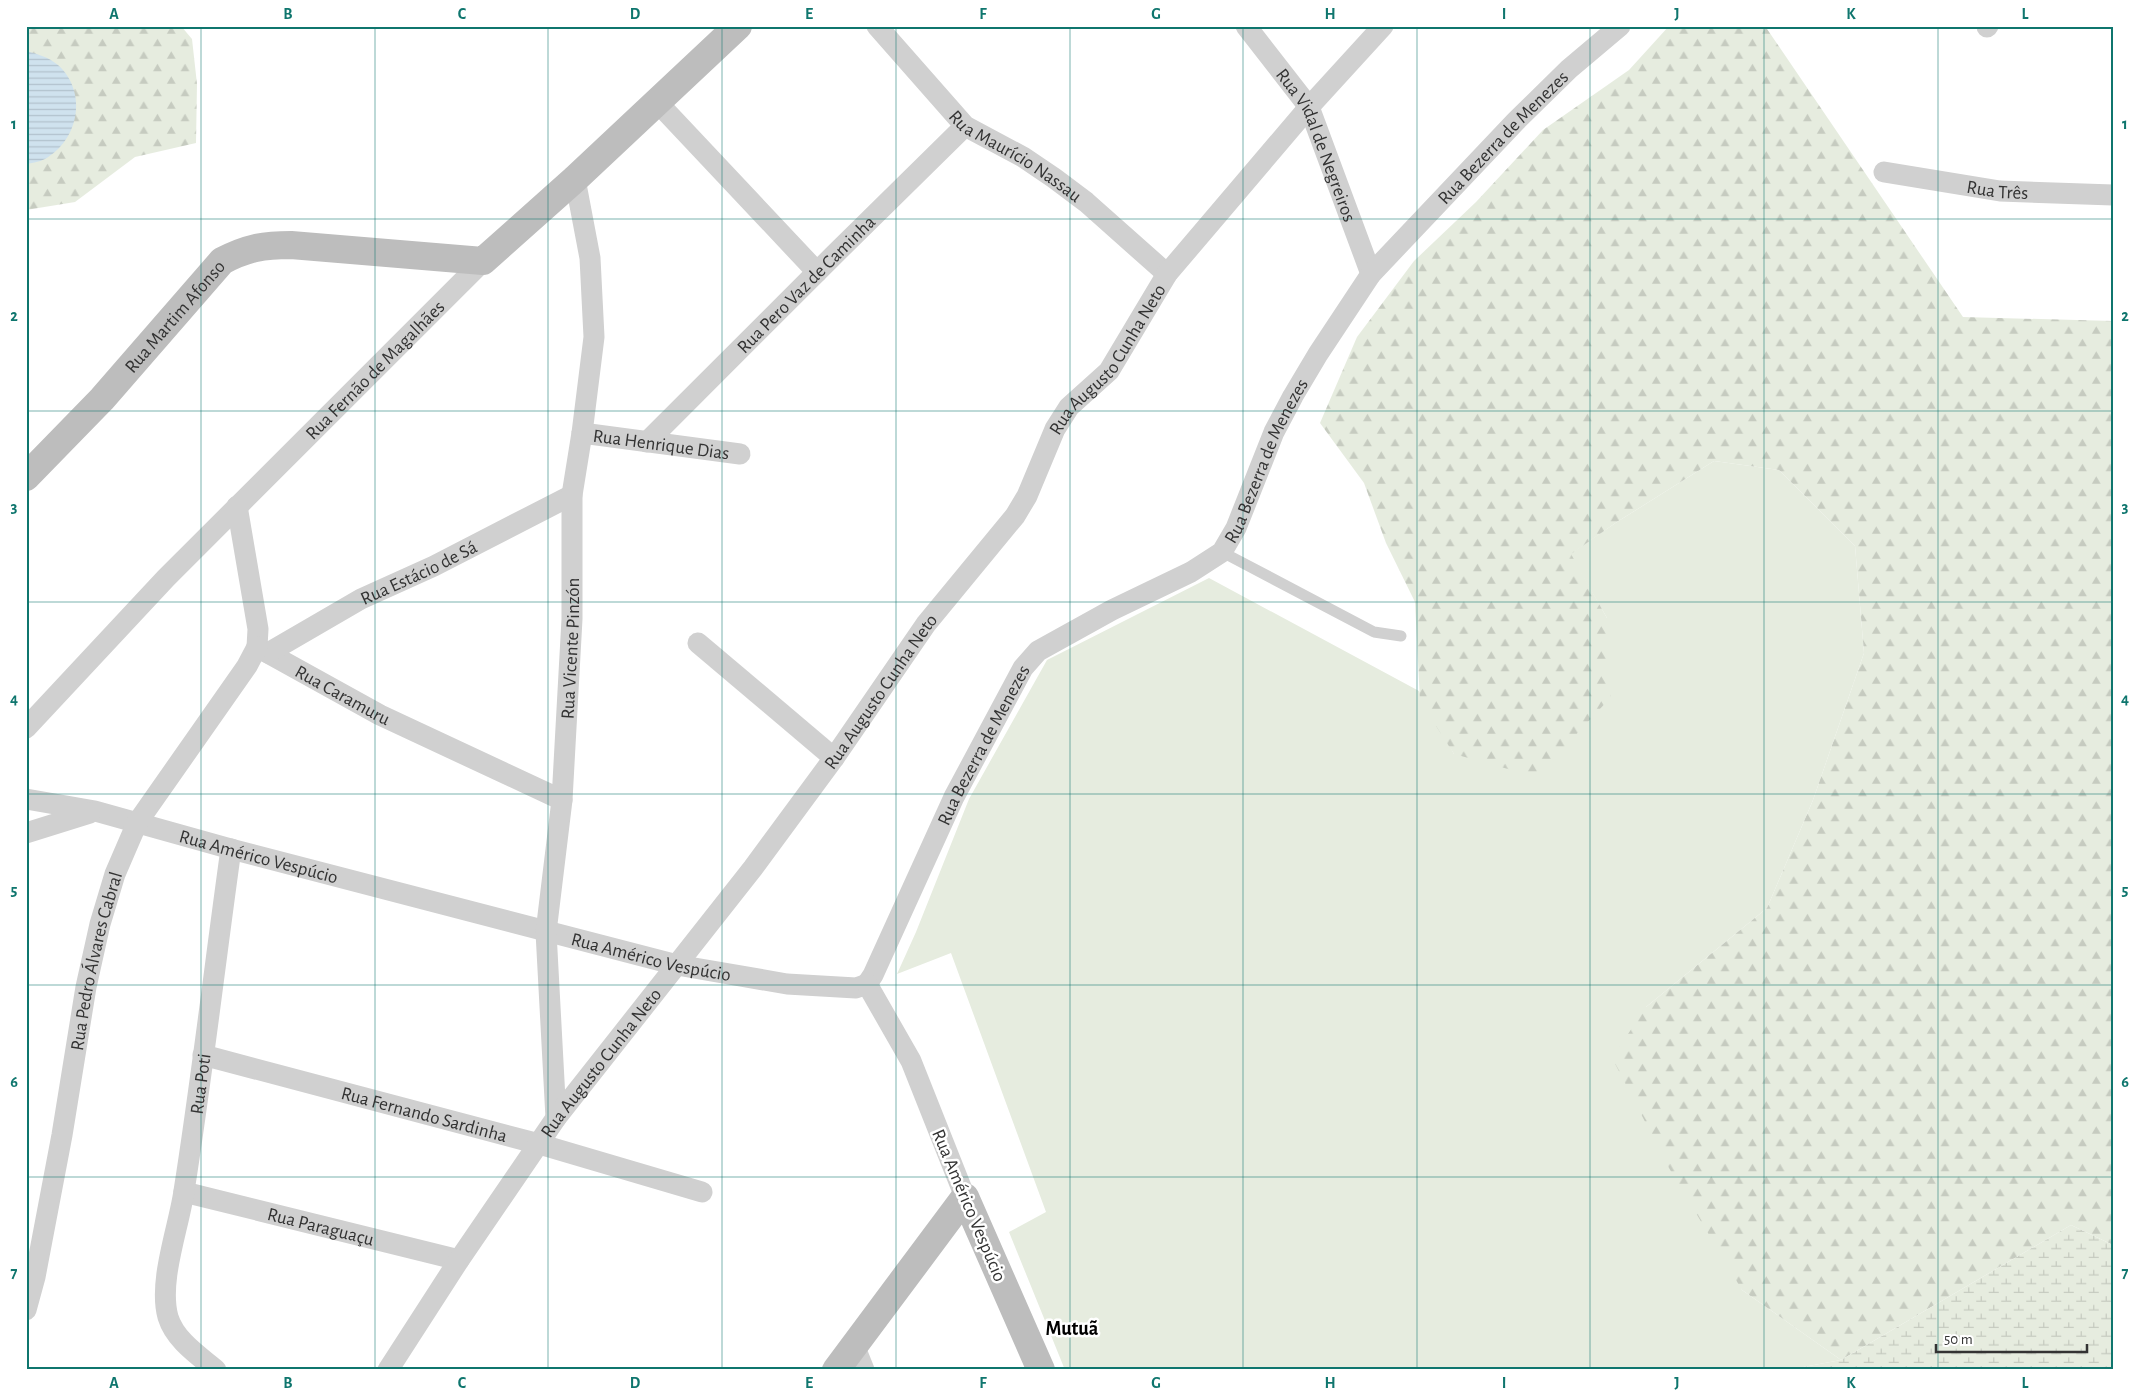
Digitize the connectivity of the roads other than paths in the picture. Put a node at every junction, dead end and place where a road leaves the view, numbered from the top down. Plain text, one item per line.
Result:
1 (738, 26) edge
2 (877, 26) edge
3 (1246, 26) edge
4 (1383, 26) edge
5 (1620, 26) edge
6 (658, 102) junction
7 (1309, 107) junction
8 (965, 126) junction
9 (1884, 172) dead end
10 (575, 179) junction
11 (2113, 195) edge
12 (483, 261) junction
13 (817, 272) junction
14 (1167, 274) junction
15 (1371, 274) junction
16 (582, 433) junction
17 (647, 442) junction
18 (740, 454) dead end
19 (26, 477) edge
20 (572, 495) junction
21 (237, 506) junction
22 (1222, 552) junction
23 (1401, 636) dead end
24 (698, 643) dead end
25 (263, 650) junction
26 (26, 728) edge
27 (834, 758) junction
28 (26, 799) edge
29 (562, 800) junction
30 (95, 812) junction
31 (137, 823) junction
32 (26, 833) edge
33 (231, 849) junction
34 (546, 932) junction
35 (677, 965) junction
36 (867, 984) junction
37 (203, 1055) junction
38 (556, 1118) junction
39 (539, 1144) junction
40 (184, 1192) junction
41 (702, 1192) dead end
42 (966, 1197) junction
43 (459, 1260) junction
44 (26, 1310) edge
45 (859, 1358) edge
46 (216, 1370) edge
47 (388, 1370) edge
48 (836, 1370) edge
49 (1041, 1370) edge

1 - 6 street, Rua Fernão de Magalhães
2 - 8 street, Rua Maurício Nassau
3 - 7 street, Rua Vidal de Negreiros
4 - 7 street, Rua Augusto Cunha Neto
5 - 15 street, Rua Bezerra de Menezes
6 - 10 street, Rua Fernão de Magalhães
6 - 13 street
7 - 14 street, Rua Augusto Cunha Neto
7 - 15 street, Rua Vidal de Negreiros
8 - 13 street, Rua Pero Vaz de Caminha
8 - 14 street, Rua Maurício Nassau
9 - 11 street, Rua Três
10 - 12 street, Rua Fernão de Magalhães
10 - 16 street, Rua Vicente Pinzón
12 - 19 street, Rua Martim Afonso
12 - 21 street, Rua Fernão de Magalhães
13 - 17 street, Rua Pero Vaz de Caminha
14 - 27 street, Rua Augusto Cunha Neto
15 - 22 street, Rua Bezerra de Menezes
16 - 17 street, Rua Henrique Dias
16 - 20 street, Rua Vicente Pinzón
17 - 18 street, Rua Henrique Dias
20 - 25 street, Rua Estácio de Sá
20 - 29 street, Rua Vicente Pinzón
21 - 25 street
21 - 26 street, Rua Fernão de Magalhães
22 - 23 lane
22 - 36 street, Rua Bezerra de Menezes
24 - 27 street
25 - 29 street, Rua Caramuru
25 - 31 street, Rua Pedro Álvares Cabral
27 - 35 street, Rua Augusto Cunha Neto
28 - 30 street, Rua Américo Vespúcio
29 - 34 street, Rua Vicente Pinzón
30 - 31 street, Rua Américo Vespúcio
30 - 32 street
31 - 33 street, Rua Américo Vespúcio
31 - 44 street, Rua Pedro Álvares Cabral
33 - 34 street, Rua Américo Vespúcio
33 - 37 street, Rua Poti
34 - 35 street, Rua Américo Vespúcio
34 - 38 street, Rua Vicente Pinzón
35 - 36 street, Rua Américo Vespúcio
35 - 38 street, Rua Augusto Cunha Neto
36 - 42 street, Rua Américo Vespúcio
37 - 39 street, Rua Fernando Sardinha
37 - 40 street, Rua Poti
38 - 39 street, Rua Augusto Cunha Neto
39 - 41 street, Rua Fernando Sardinha
39 - 43 street, Rua Augusto Cunha Neto
40 - 43 street, Rua Paraguaçu
40 - 46 street, Rua Poti
42 - 45 street
42 - 49 street, Rua Américo Vespúcio
43 - 47 street, Rua Augusto Cunha Neto
45 - 48 street

